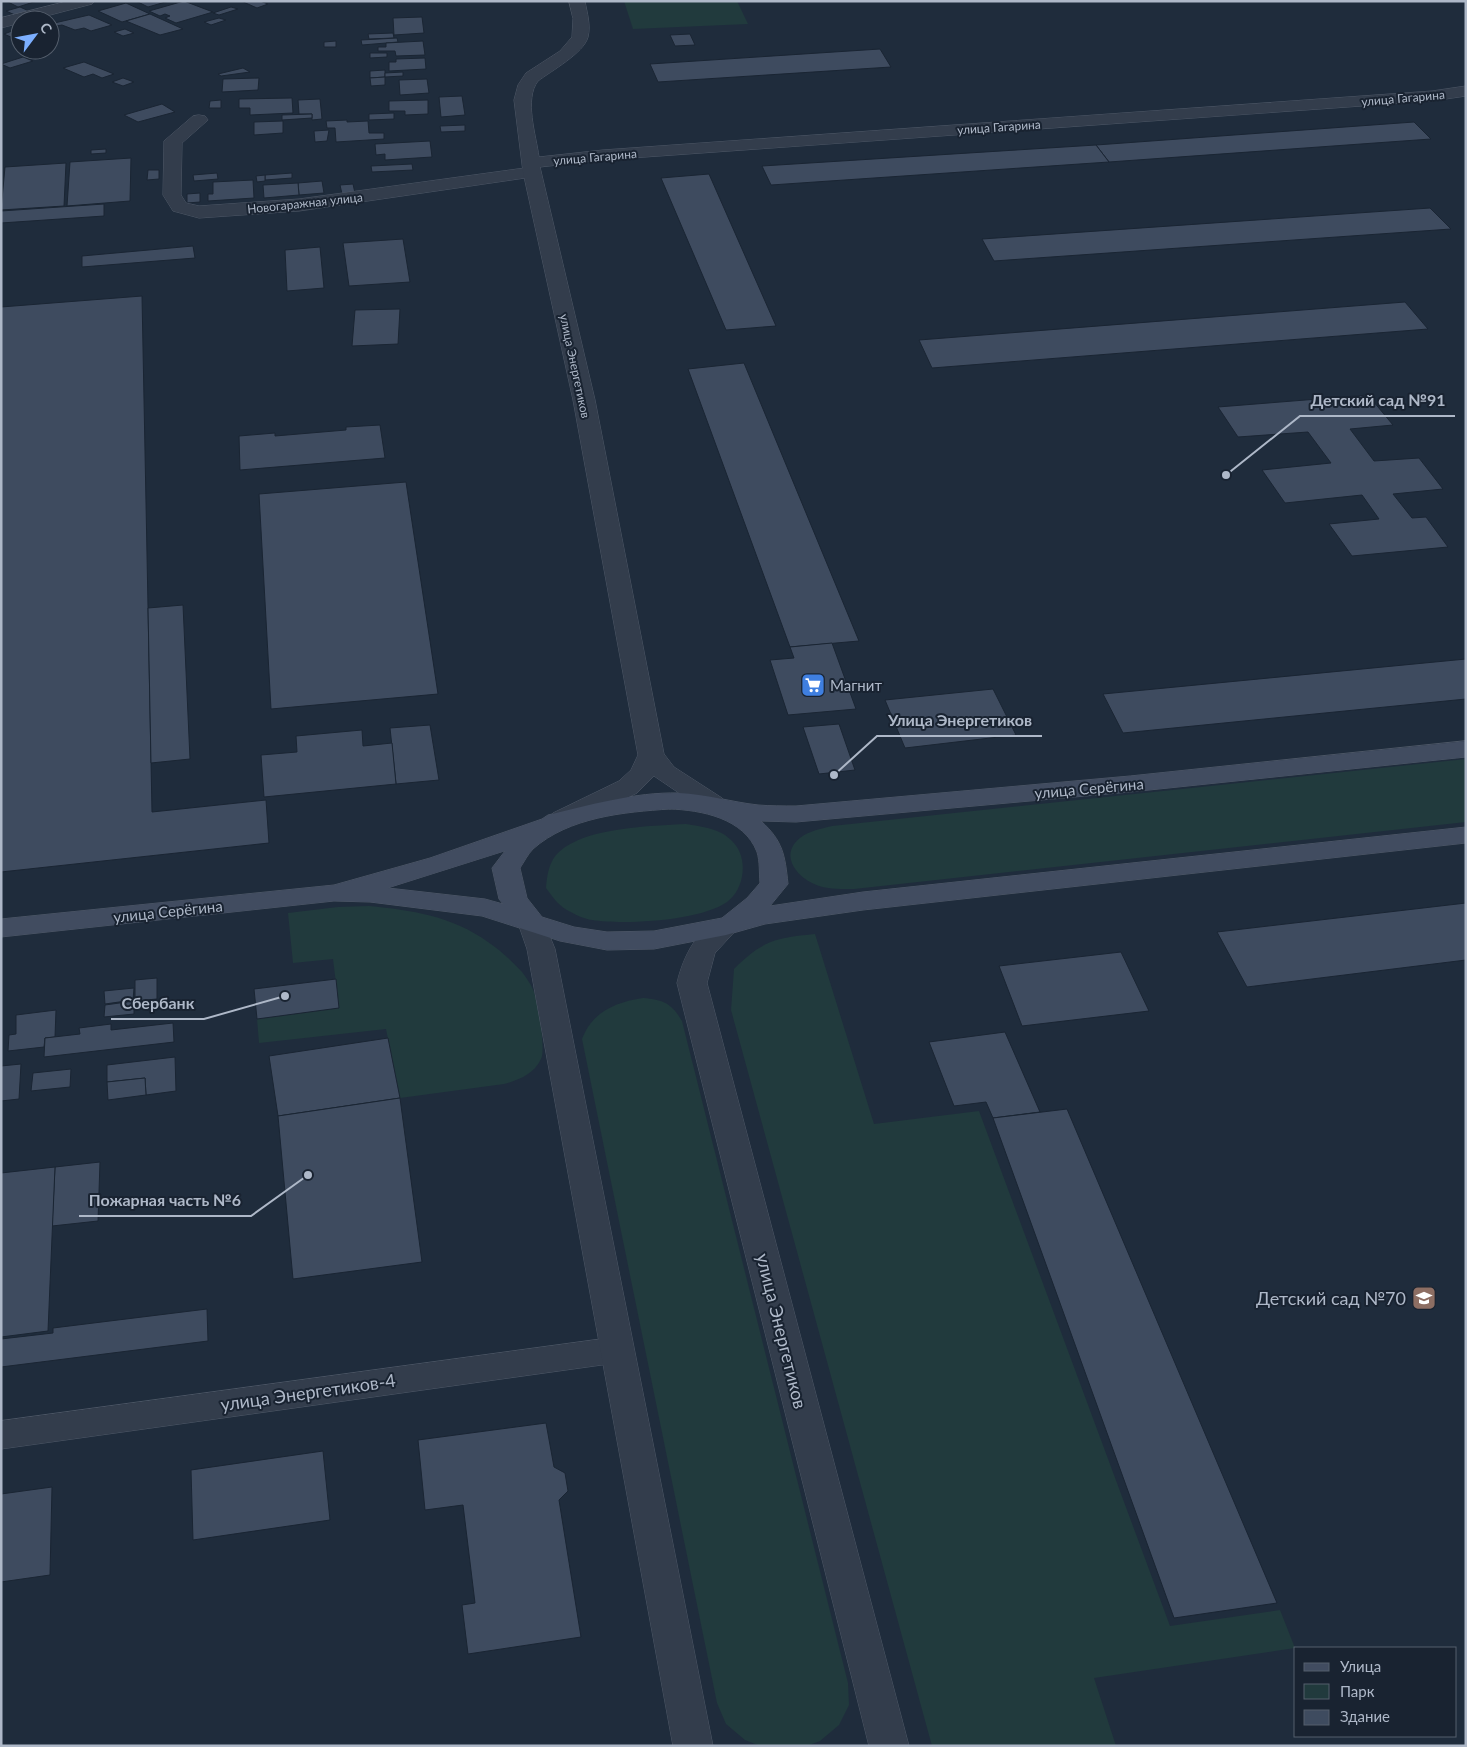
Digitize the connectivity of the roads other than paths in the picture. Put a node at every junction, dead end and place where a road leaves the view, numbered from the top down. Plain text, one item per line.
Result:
1 (87, 1) edge
2 (577, 1) edge
3 (1, 23) edge
4 (1466, 91) edge
5 (199, 120) dead end
6 (532, 167) junction
7 (1466, 749) edge
8 (651, 754) junction
9 (713, 804) junction
10 (557, 821) junction
11 (1466, 835) edge
12 (334, 893) junction
13 (532, 922) junction
14 (726, 926) junction
15 (1, 928) edge
16 (616, 1350) junction
17 (1, 1435) edge
18 (693, 1746) edge
19 (889, 1746) edge

1 - 3 street
2 - 6 street, улица Энергетиков
4 - 6 street, улица Гагарина
5 - 6 street, Новогаражная улица
6 - 8 street, улица Энергетиков
7 - 9 main road, улица Серёгина
8 - 9 street
8 - 10 street
9 - 10 main road
9 - 14 main road
10 - 12 main road
10 - 13 main road
11 - 14 main road
12 - 13 main road
12 - 15 main road, улица Серёгина
13 - 14 main road
13 - 16 street
14 - 19 street, улица Энергетиков
16 - 17 street, улица Энергетиков-4
16 - 18 street

